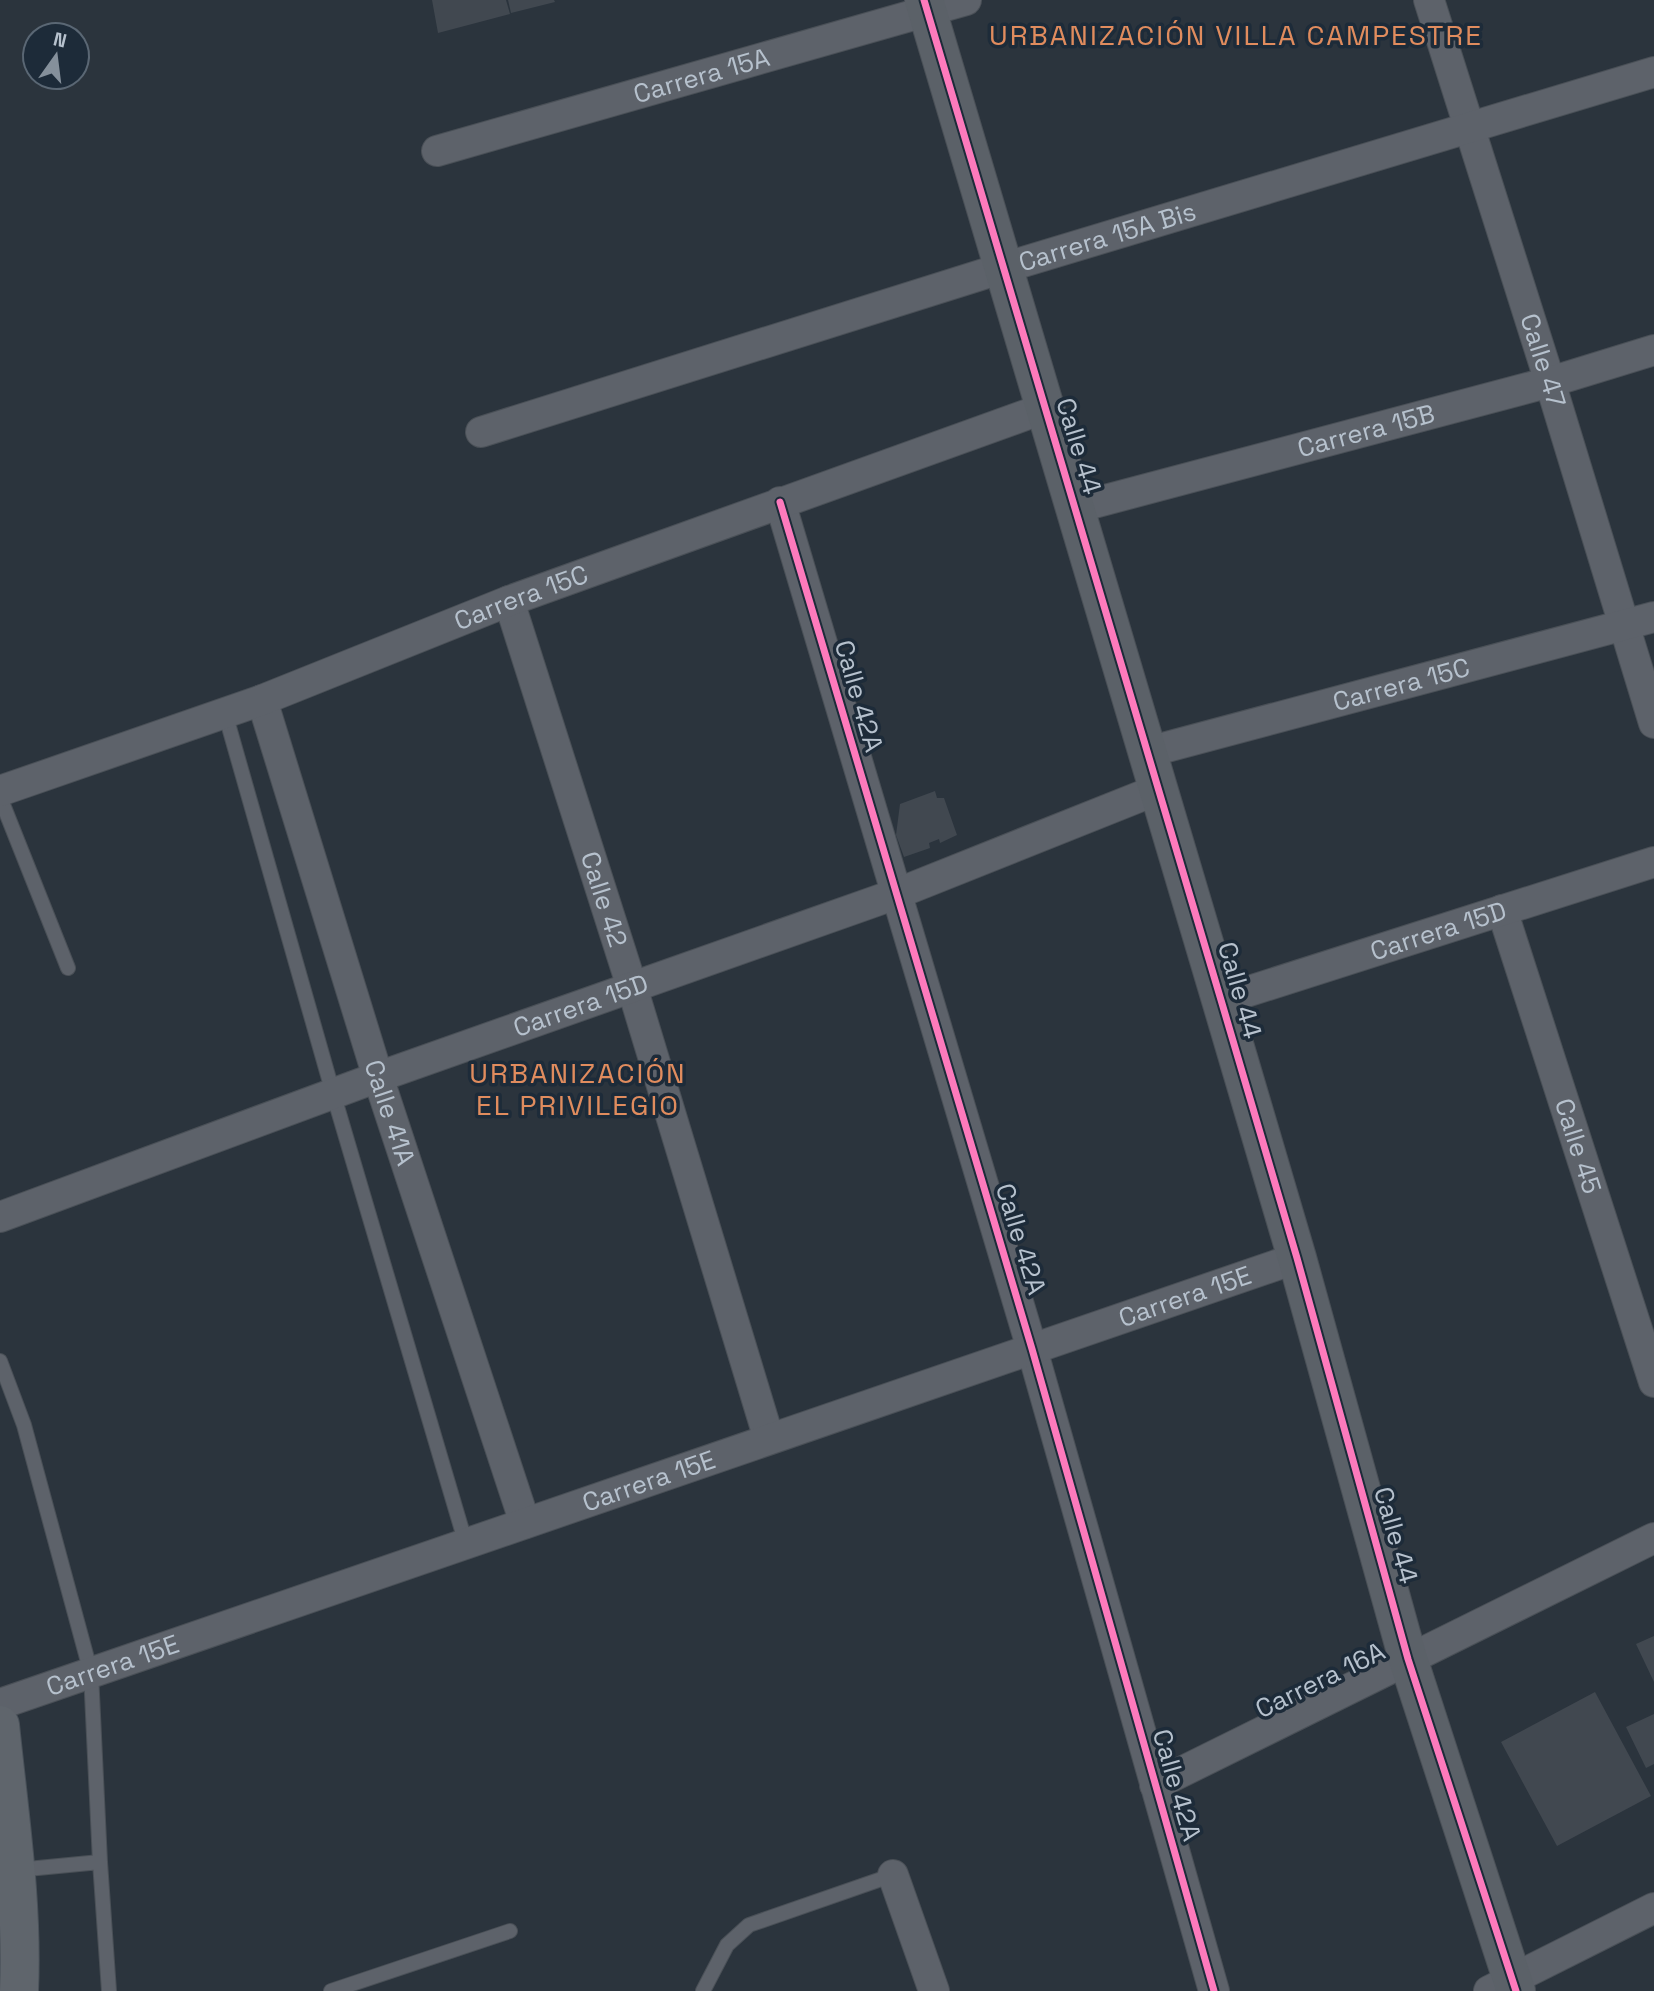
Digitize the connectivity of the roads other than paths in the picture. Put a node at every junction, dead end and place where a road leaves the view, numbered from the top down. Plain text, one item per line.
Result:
1 (966, 0) edge
2 (1429, 0) edge
3 (925, 6) edge
4 (1654, 72) edge
5 (1470, 128) junction
6 (437, 151) dead end
7 (1003, 268) junction
8 (1654, 350) edge
9 (1550, 382) junction
10 (1045, 408) junction
11 (481, 432) dead end
12 (780, 502) junction
13 (1075, 508) junction
14 (509, 601) junction
15 (1654, 617) edge
16 (1623, 626) junction
17 (262, 700) junction
18 (225, 713) junction
19 (1654, 723) edge
20 (1148, 752) junction
21 (1159, 789) junction
22 (0, 791) edge
23 (0, 797) edge
24 (1654, 862) edge
25 (896, 894) junction
26 (1502, 910) junction
27 (68, 968) dead end
28 (632, 987) junction
29 (1222, 1000) junction
30 (378, 1077) junction
31 (333, 1093) junction
32 (0, 1217) edge
33 (1297, 1258) junction
34 (1032, 1349) junction
35 (0, 1361) edge
36 (1654, 1382) edge
37 (769, 1439) junction
38 (525, 1523) junction
39 (1654, 1538) edge
40 (466, 1544) junction
41 (1408, 1659) junction
42 (91, 1673) junction
43 (0, 1704) edge
44 (0, 1726) edge
45 (1154, 1785) junction
46 (100, 1862) junction
47 (14, 1870) junction
48 (893, 1875) joint
49 (1654, 1908) edge
50 (510, 1931) dead end
51 (1506, 1987) edge
52 (19, 1991) edge
53 (109, 1991) edge
54 (331, 1991) edge
55 (703, 1991) edge
56 (934, 1991) edge
57 (1214, 1991) edge

1 - 3 street, Carrera 15A
2 - 5 street, Calle 47
3 - 6 street, Carrera 15A
3 - 7 street, Calle 44
4 - 5 street, Carrera 15A Bis
5 - 7 street, Carrera 15A Bis
5 - 9 street, Calle 47
7 - 10 street, Calle 44
7 - 11 street, Carrera 15A Bis
8 - 9 street, Carrera 15B
9 - 13 street, Carrera 15B
9 - 16 street, Calle 47
10 - 12 street, Carrera 15C
10 - 13 street, Calle 44
12 - 14 street, Carrera 15C
12 - 25 street, Calle 42A
13 - 20 street, Calle 44
14 - 17 street, Carrera 15C
14 - 28 street, Calle 42
15 - 16 street, Carrera 15C
16 - 19 street, Calle 47
16 - 20 street, Carrera 15C
17 - 18 street, Carrera 15C
17 - 30 street, Calle 41A
18 - 22 street, Carrera 15C
18 - 31 lane
20 - 21 street, Calle 44
21 - 25 street, Carrera 15D
21 - 29 street, Calle 44
23 - 27 lane
24 - 26 street, Carrera 15D
25 - 28 street, Carrera 15D
25 - 34 street, Calle 42A
26 - 29 street, Carrera 15D
26 - 36 street, Calle 45
28 - 30 street, Carrera 15D
28 - 37 street, Calle 42
29 - 33 street, Calle 44
30 - 31 street, Carrera 15D
30 - 38 street, Calle 41A
31 - 32 street, Carrera 15D
31 - 40 lane
33 - 34 street, Carrera 15E
33 - 41 street, Calle 44
34 - 37 street, Carrera 15E
34 - 45 street, Calle 42A
35 - 42 lane
37 - 38 street, Carrera 15E
38 - 40 street, Carrera 15E
39 - 41 street, Carrera 16A
40 - 42 street, Carrera 15E
41 - 45 street, Carrera 16A
41 - 51 street, Calle 44
42 - 43 street, Carrera 15E
42 - 46 lane
44 - 47 main road
45 - 57 street, Calle 42A
46 - 47 lane
46 - 53 lane
47 - 52 main road
48 - 55 lane
48 - 56 street
49 - 51 street
50 - 54 lane

